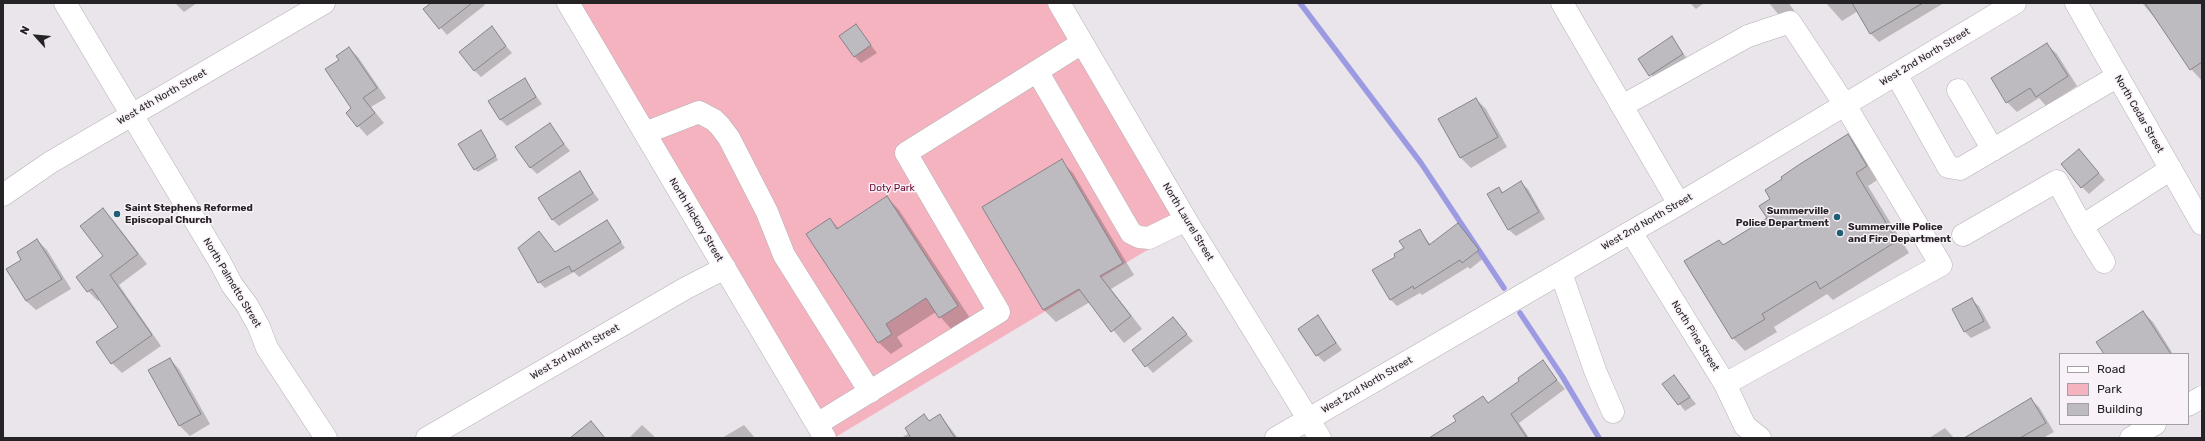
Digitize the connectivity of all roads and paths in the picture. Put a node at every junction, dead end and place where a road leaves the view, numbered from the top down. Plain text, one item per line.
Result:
1 (65, 3) edge
2 (324, 3) edge
3 (568, 3) edge
4 (1059, 3) edge
5 (1562, 3) edge
6 (2015, 3) edge
7 (2076, 3) edge
8 (1082, 43) junction
9 (1037, 71) junction
10 (1896, 74) junction
11 (2118, 76) junction
12 (1958, 90) dead end
13 (1845, 105) junction
14 (1622, 106) junction
15 (132, 116) junction
16 (645, 133) junction
17 (1993, 150) junction
18 (2171, 169) junction
19 (3, 195) edge
20 (2195, 196) edge
21 (1678, 204) junction
22 (1186, 220) junction
23 (2202, 224) edge
24 (2082, 226) junction
25 (1631, 232) junction
26 (1963, 235) dead end
27 (2104, 262) dead end
28 (725, 268) junction
29 (1561, 273) junction
30 (1726, 384) junction
31 (870, 392) junction
32 (2202, 397) edge
33 (2189, 404) edge
34 (1614, 412) dead end
35 (1309, 419) junction
36 (2153, 425) edge
37 (821, 431) edge
38 (326, 438) edge
39 (427, 438) edge
40 (1276, 438) edge
41 (1320, 438) edge
42 (1760, 438) edge
43 (2131, 438) edge

1 - 15 street, North Palmetto Street
2 - 15 street, West 4th North Street
3 - 16 street, North Hickory Street
4 - 8 street, North Laurel Street
5 - 14 street
6 - 10 street, West 2nd North Street
7 - 11 street, North Cedar Street
8 - 9 street
8 - 22 street, North Laurel Street
9 - 22 street
9 - 31 street
10 - 13 street, West 2nd North Street
10 - 17 street
11 - 17 street
11 - 18 street, North Cedar Street
12 - 17 street
13 - 14 street
13 - 21 street, West 2nd North Street
13 - 30 street
14 - 21 street
15 - 19 street, West 4th North Street
15 - 38 street, North Palmetto Street
16 - 28 street, North Hickory Street
16 - 31 street
18 - 20 street, North Cedar Street
18 - 24 street
20 - 23 street, North Cedar Street
21 - 25 street, West 2nd North Street
22 - 35 street, North Laurel Street
24 - 26 street
24 - 27 street
25 - 29 street, West 2nd North Street
25 - 30 street, North Pine Street
28 - 37 street, North Hickory Street
28 - 39 street, West 3rd North Street
29 - 34 street
29 - 35 street, West 2nd North Street
30 - 42 street, North Pine Street
31 - 37 street
32 - 33 street
35 - 40 street, West 2nd North Street
35 - 41 street, North Laurel Street
36 - 43 street

